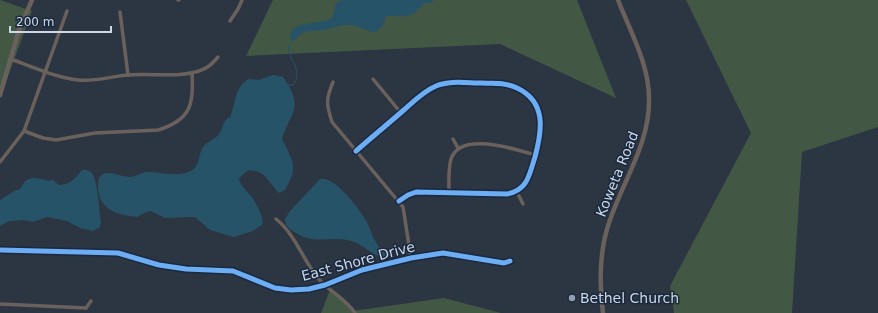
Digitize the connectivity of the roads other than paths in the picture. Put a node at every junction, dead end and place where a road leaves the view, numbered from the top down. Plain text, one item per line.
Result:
1 (32, 0) edge
2 (242, 0) edge
3 (618, 0) edge
4 (67, 11) dead end
5 (120, 12) dead end
6 (230, 20) dead end
7 (218, 57) dead end
8 (10, 59) junction
9 (45, 71) junction
10 (192, 73) junction
11 (128, 75) junction
12 (373, 79) dead end
13 (333, 82) dead end
14 (0, 95) edge
15 (401, 112) junction
16 (24, 131) junction
17 (453, 140) dead end
18 (458, 148) junction
19 (356, 151) junction
20 (535, 155) junction
21 (0, 162) edge
22 (517, 192) junction
23 (449, 193) junction
24 (399, 201) junction
25 (523, 204) dead end
26 (276, 219) dead end
27 (0, 250) edge
28 (411, 258) junction
29 (510, 261) dead end
30 (325, 285) junction
31 (91, 301) dead end
32 (0, 304) edge
33 (86, 308) junction
34 (88, 313) edge
35 (355, 313) edge
36 (603, 313) edge

1 - 8 street
2 - 6 street
3 - 36 street, Koweta Road
4 - 9 street
5 - 11 street
7 - 10 street
8 - 9 street
8 - 14 street
9 - 11 street
9 - 16 street
10 - 11 street
10 - 16 street
12 - 15 street
13 - 19 street
15 - 19 street
15 - 20 street
16 - 21 street
17 - 18 street
18 - 20 street
18 - 23 street
19 - 24 street
20 - 22 street
22 - 23 street
22 - 25 street
23 - 24 street
24 - 28 street
26 - 30 street
27 - 30 street, East Shore Drive
28 - 29 street, East Shore Drive
28 - 30 street, East Shore Drive
30 - 35 street
31 - 33 street
32 - 33 street
33 - 34 street

